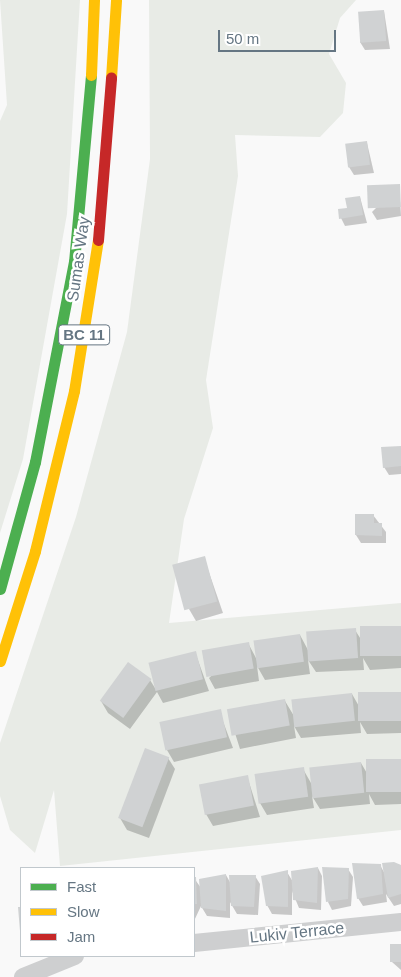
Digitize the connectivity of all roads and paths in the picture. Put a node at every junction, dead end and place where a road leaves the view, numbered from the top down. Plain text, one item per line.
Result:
1 (94, 0) edge
2 (116, 0) edge
3 (0, 589) edge
4 (0, 661) edge
5 (401, 922) edge
6 (195, 943) edge
7 (74, 957) edge
8 (24, 977) edge

1 - 3 highway, Sumas Way / BC 11
2 - 4 highway, Sumas Way / BC 11
5 - 6 street, Lukiv Terrace
7 - 8 street

